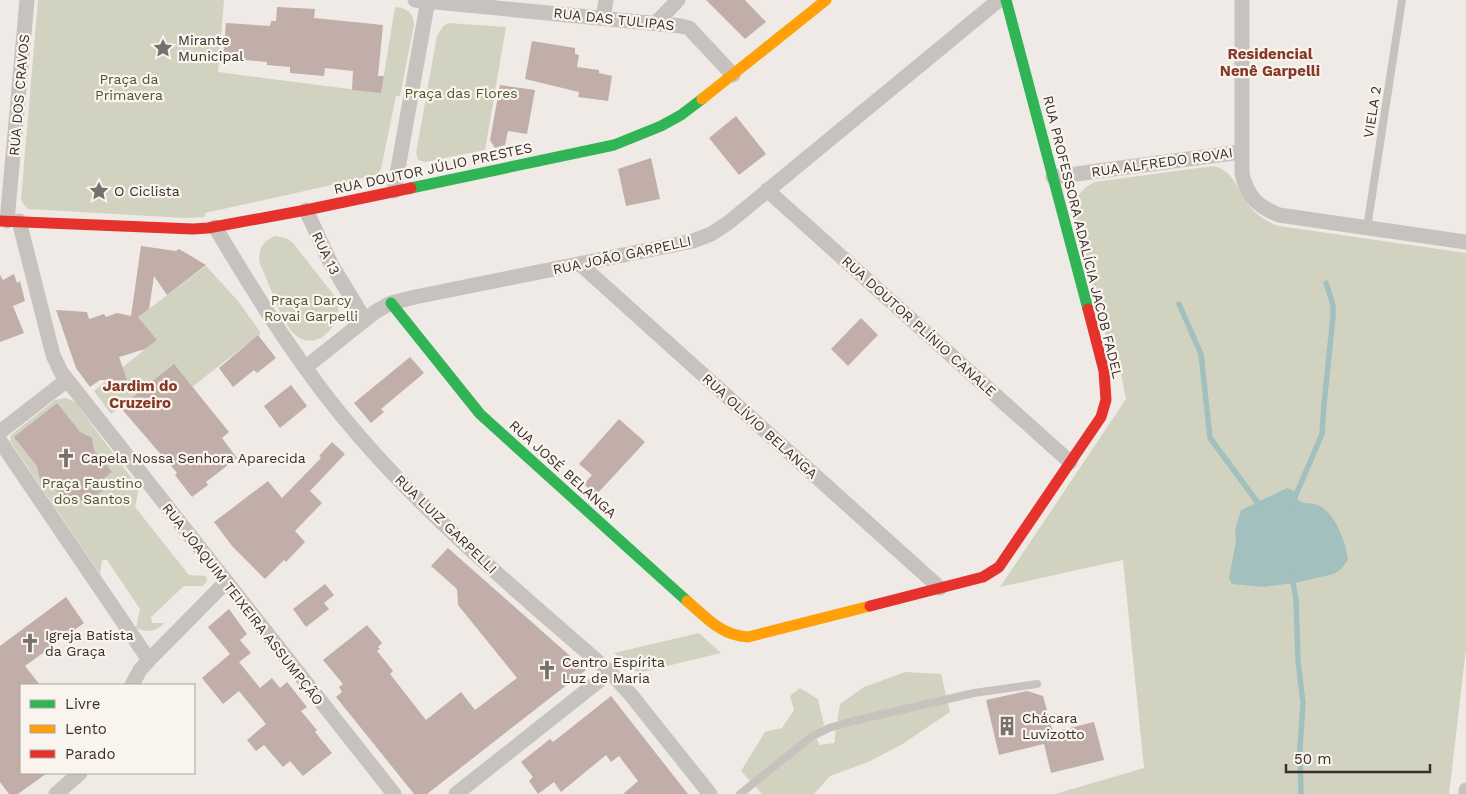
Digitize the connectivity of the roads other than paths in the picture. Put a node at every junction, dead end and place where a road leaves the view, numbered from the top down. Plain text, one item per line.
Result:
1 (27, 0) edge
2 (424, 0) edge
3 (606, 0) edge
4 (680, 0) edge
5 (826, 0) edge
6 (999, 0) edge
7 (1006, 0) edge
8 (1242, 0) edge
9 (1402, 0) edge
10 (603, 18) junction
11 (656, 23) junction
12 (689, 28) junction
13 (733, 75) junction
14 (7, 143) edge
15 (1241, 152) junction
16 (1053, 177) junction
17 (767, 190) junction
18 (394, 191) junction
19 (306, 210) junction
20 (9, 221) edge
21 (215, 227) junction
22 (1367, 228) junction
23 (1466, 242) edge
24 (580, 264) junction
25 (391, 304) junction
26 (364, 320) junction
27 (306, 367) junction
28 (67, 380) junction
29 (0, 432) edge
30 (0, 442) edge
31 (1070, 462) junction
32 (226, 582) junction
33 (940, 588) junction
34 (734, 636) joint
35 (149, 660) junction
36 (610, 672) junction
37 (133, 684) edge
38 (1037, 684) dead end
39 (79, 774) edge
40 (56, 794) edge
41 (394, 794) edge
42 (456, 794) edge
43 (710, 794) edge
44 (740, 794) edge

1 - 14 street, RUA DOS CRAVOS
2 - 10 street, RUA DAS TULIPAS
2 - 18 street
3 - 10 street
4 - 11 street
4 - 12 street
5 - 13 street, RUA DOUTOR JÚLIO PRESTES
6 - 17 street, RUA JOÃO GARPELLI
7 - 16 street, RUA PROFESSORA ADALÍCIA JACOB FADEL
8 - 15 street
9 - 22 lane, VIELA 2
10 - 11 street, RUA DAS TULIPAS
11 - 12 street, RUA DAS TULIPAS
12 - 13 street, RUA DAS TULIPAS
13 - 18 street, RUA DOUTOR JÚLIO PRESTES
14 - 20 street, RUA DOS CRAVOS
15 - 16 street, RUA ALFREDO ROVAI
15 - 22 street
16 - 31 street, RUA PROFESSORA ADALÍCIA JACOB FADEL
17 - 24 street, RUA JOÃO GARPELLI
17 - 31 street, RUA DOUTOR PLÍNIO CANALE
18 - 19 street, RUA DOUTOR JÚLIO PRESTES
19 - 21 street, RUA DOUTOR JÚLIO PRESTES
19 - 26 street, RUA 13
20 - 21 street, RUA DOUTOR JÚLIO PRESTES
20 - 28 street, RUA JOAQUIM TEIXEIRA ASSUMPÇÃO
21 - 27 street, RUA LUIZ GARPELLI
22 - 23 street
24 - 25 street, RUA JOÃO GARPELLI
24 - 33 street, RUA OLÍVIO BELANGA
25 - 26 street, RUA JOÃO GARPELLI
25 - 34 street, RUA JOSÉ BELANGA
26 - 27 street, RUA JOÃO GARPELLI
27 - 36 street, RUA LUIZ GARPELLI
28 - 29 street
28 - 32 street, RUA JOAQUIM TEIXEIRA ASSUMPÇÃO
30 - 35 street
31 - 33 street, RUA PROFESSORA ADALÍCIA JACOB FADEL
32 - 35 street
32 - 41 street, RUA JOAQUIM TEIXEIRA ASSUMPÇÃO
33 - 34 street, RUA PROFESSORA ADALÍCIA JACOB FADEL
35 - 37 street
36 - 42 street
36 - 43 street, RUA LUIZ GARPELLI
38 - 44 lane
39 - 40 street

